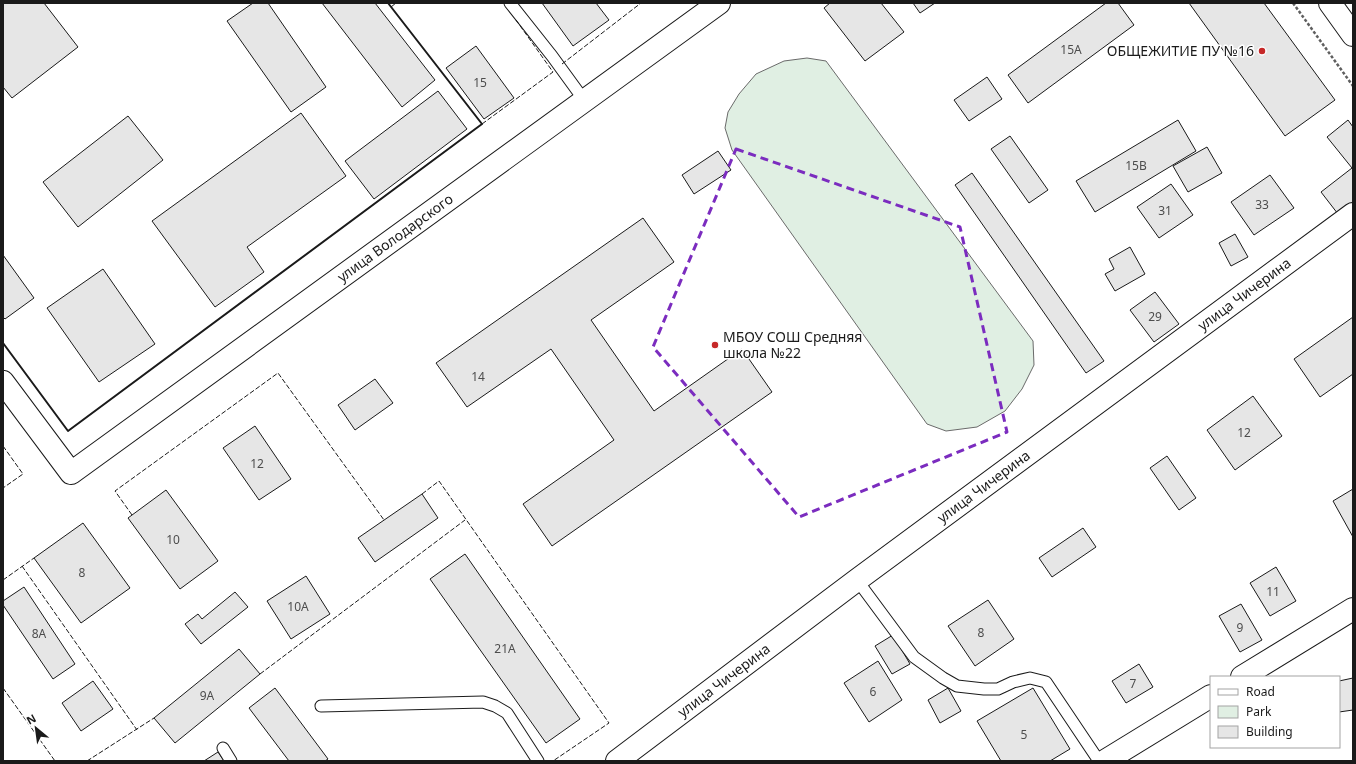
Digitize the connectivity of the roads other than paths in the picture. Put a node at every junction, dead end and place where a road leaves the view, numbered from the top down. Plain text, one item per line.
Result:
1 (510, 3) edge
2 (719, 3) edge
3 (1330, 3) edge
4 (1353, 35) edge
5 (584, 100) junction
6 (1353, 214) edge
7 (3, 382) edge
8 (857, 580) junction
9 (1353, 609) edge
10 (1244, 676) edge
11 (1210, 697) edge
12 (321, 706) dead end
13 (223, 748) dead end
14 (231, 761) edge
15 (538, 761) edge
16 (617, 761) edge
17 (1099, 761) edge
18 (1105, 761) edge

1 - 5 lane
2 - 5 street, улица Володарского
3 - 4 street
5 - 7 street, улица Володарского
6 - 8 street, улица Чичерина
8 - 16 street, улица Чичерина
8 - 17 lane
9 - 10 street
11 - 18 street
12 - 15 lane
13 - 14 lane

